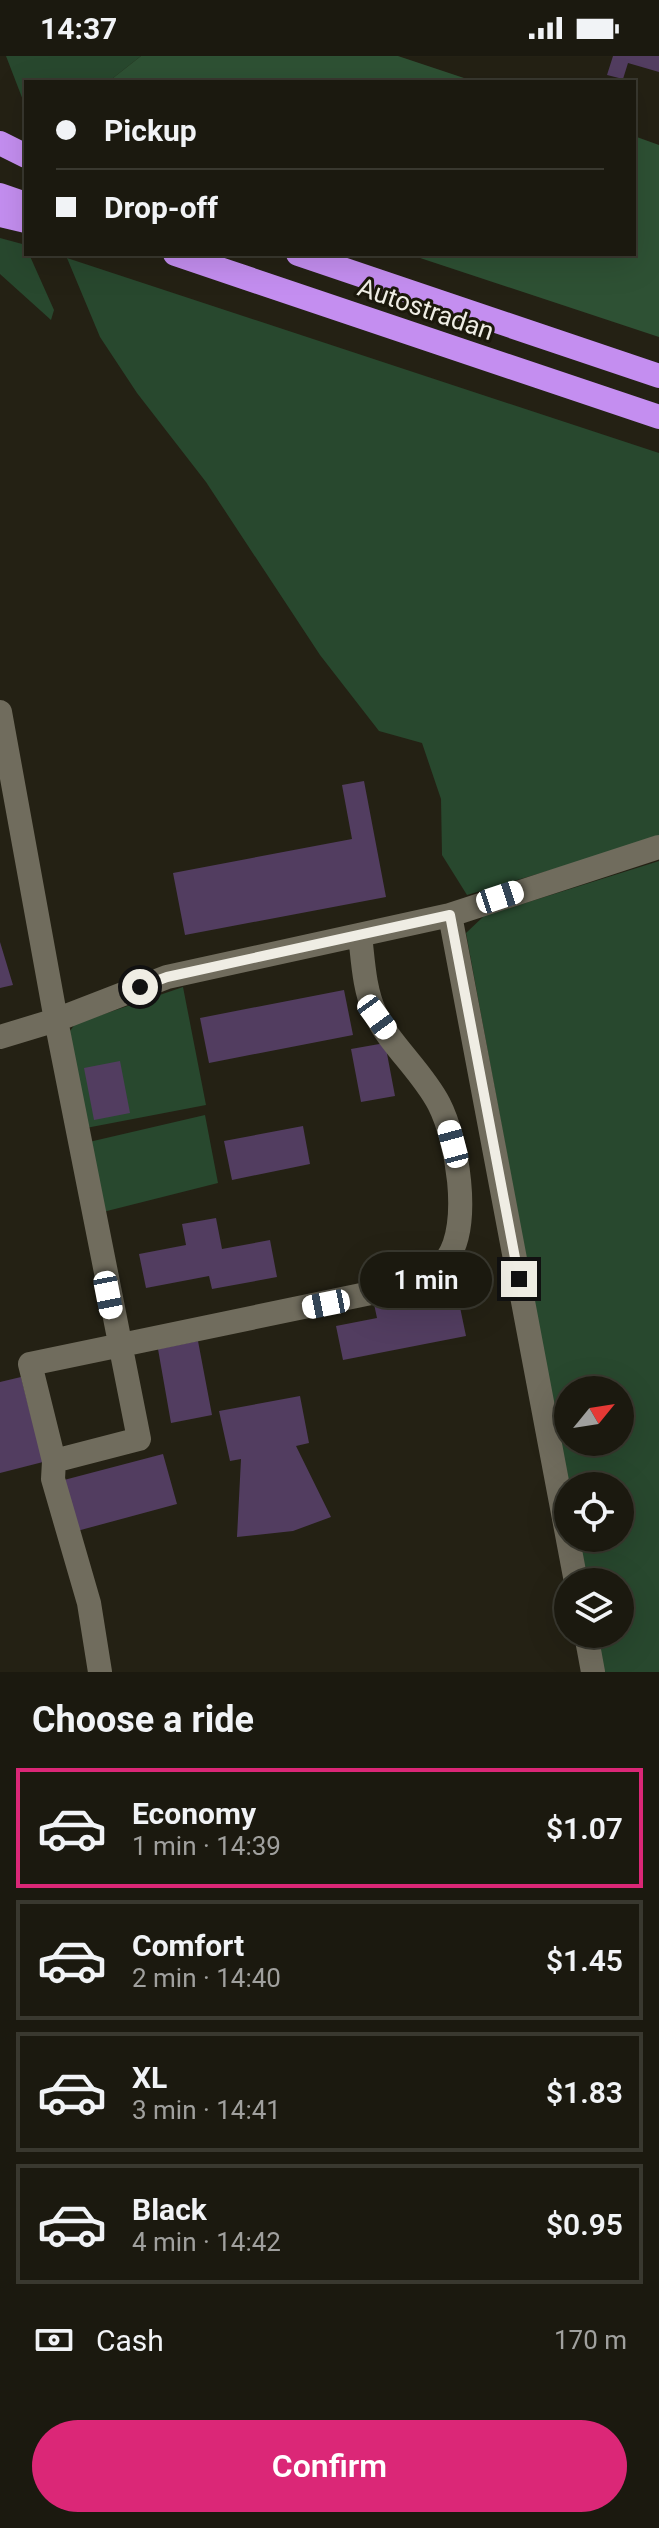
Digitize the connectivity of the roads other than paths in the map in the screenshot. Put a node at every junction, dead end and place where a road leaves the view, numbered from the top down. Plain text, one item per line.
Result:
1 (0, 143) edge
2 (0, 153) edge
3 (24, 155) edge
4 (24, 161) edge
5 (0, 195) edge
6 (24, 203) edge
7 (0, 215) edge
8 (24, 221) edge
9 (181, 256) edge
10 (304, 256) edge
11 (659, 376) edge
12 (659, 417) edge
13 (0, 718) edge
14 (659, 847) edge
15 (450, 915) junction
16 (360, 935) junction
17 (56, 1020) junction
18 (0, 1037) edge
19 (119, 1346) junction
20 (54, 1461) junction
21 (573, 1568) edge
22 (589, 1648) edge
23 (100, 1672) edge
24 (593, 1672) edge

1 - 3 highway
2 - 4 highway
5 - 6 highway
7 - 8 highway
9 - 12 highway, Autostradan
10 - 11 highway, Autostradan
13 - 17 lane
14 - 15 lane
15 - 16 lane
15 - 21 lane
16 - 17 lane
16 - 19 lane
17 - 18 lane
17 - 19 lane
19 - 20 lane
19 - 20 lane
20 - 23 lane
22 - 24 lane

